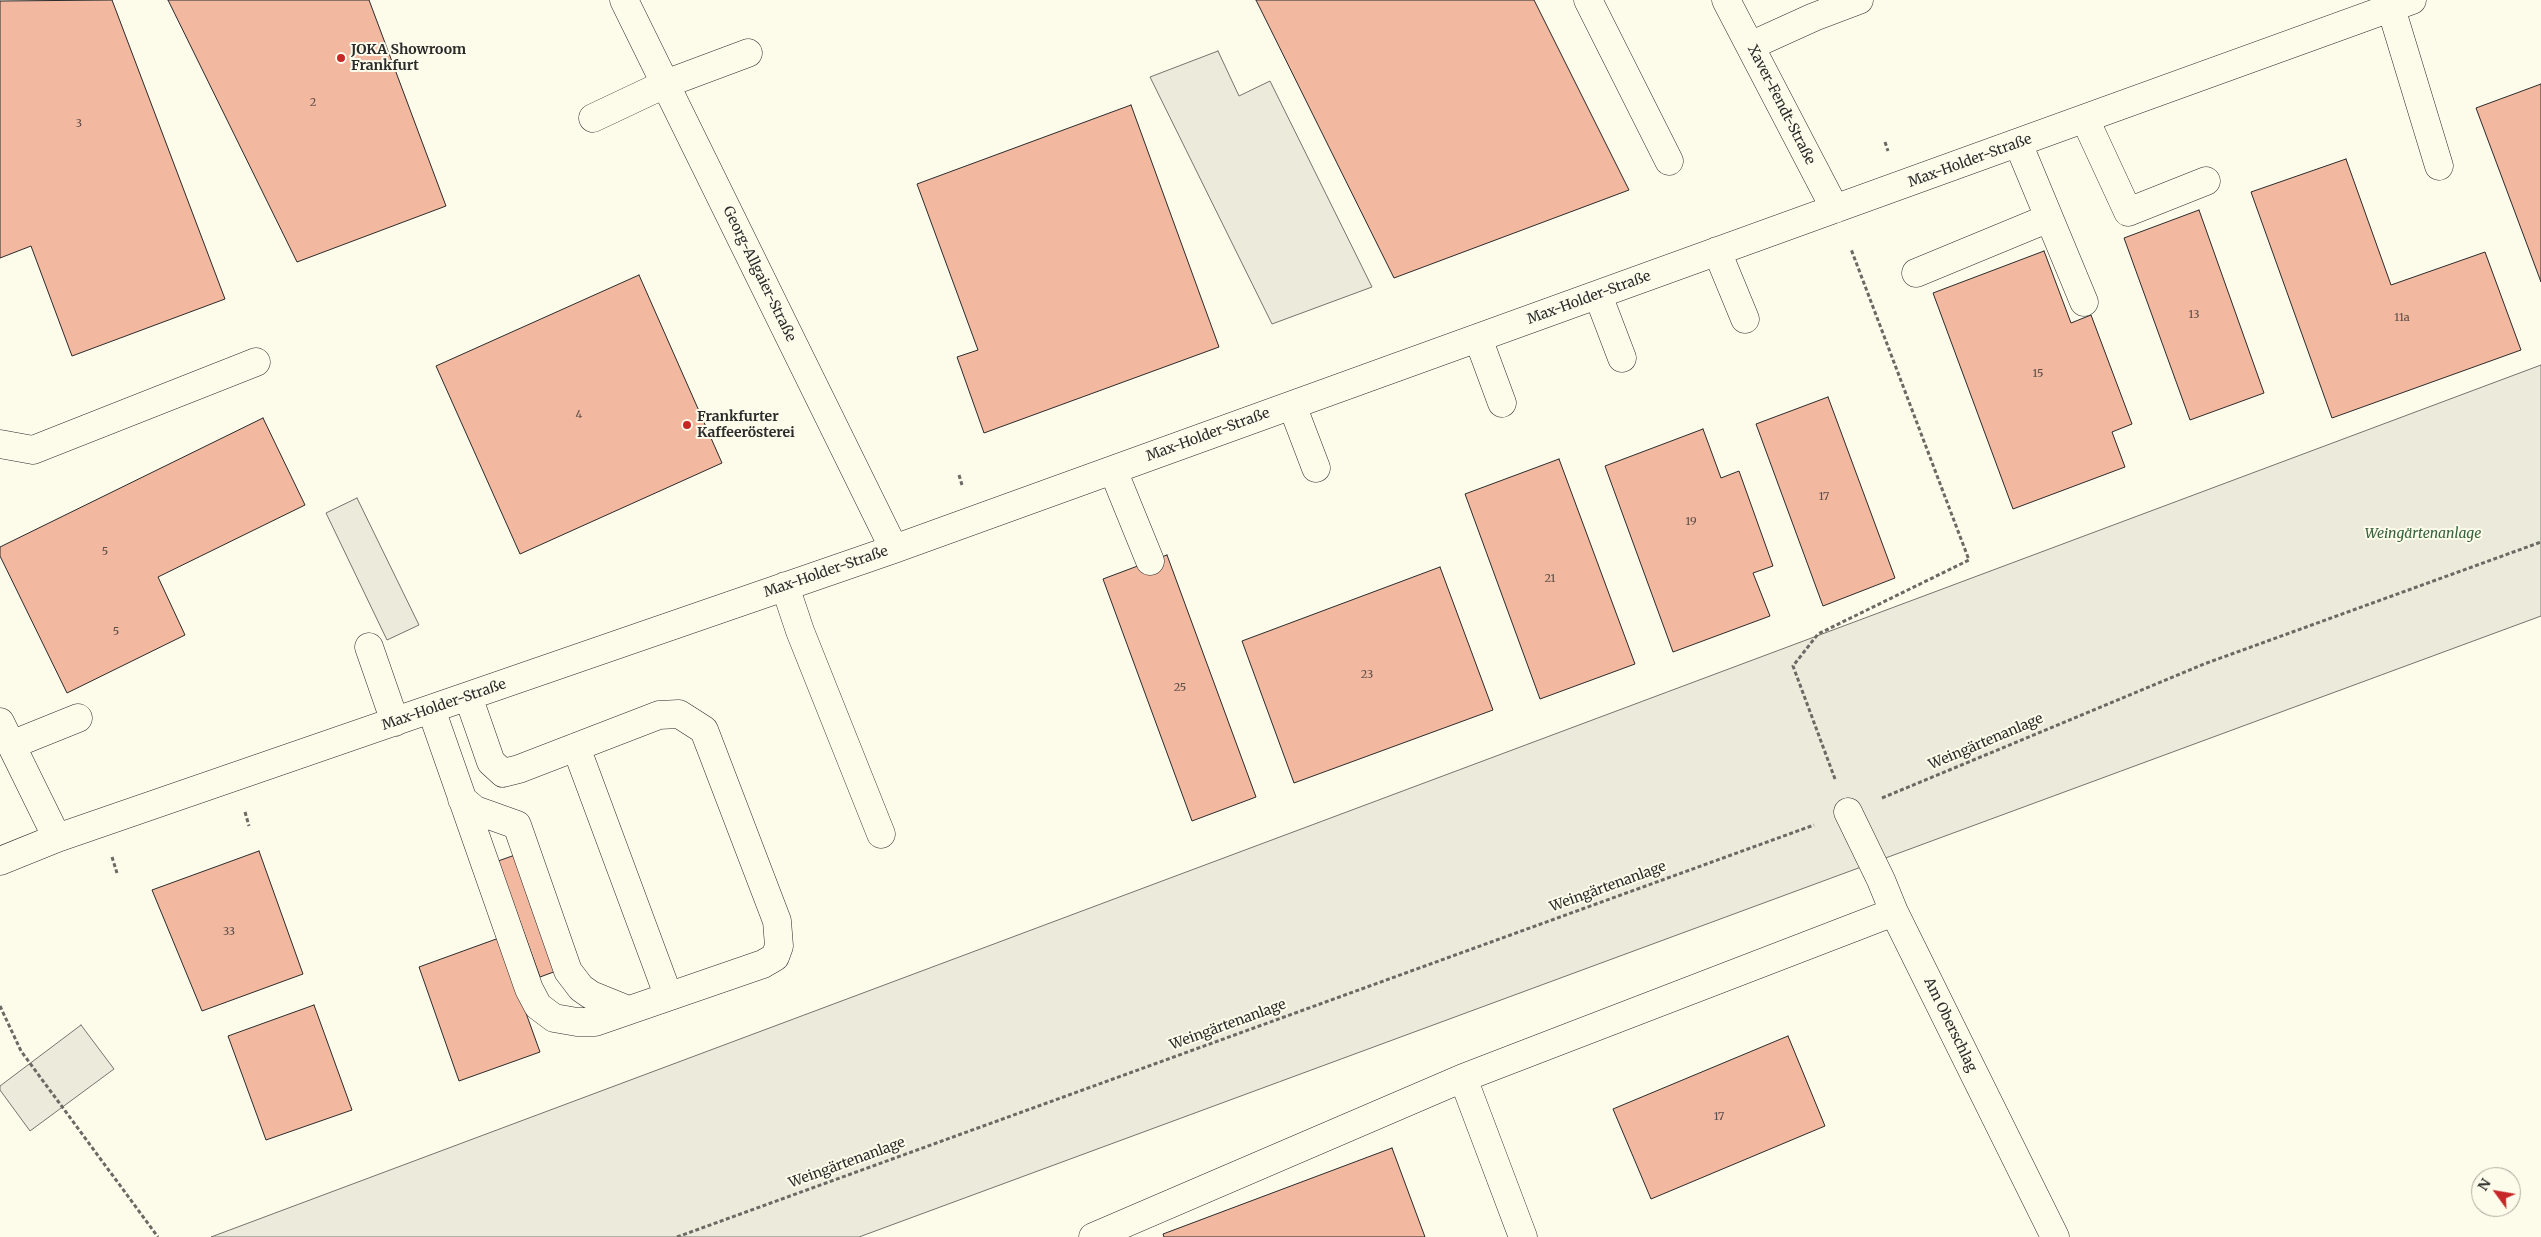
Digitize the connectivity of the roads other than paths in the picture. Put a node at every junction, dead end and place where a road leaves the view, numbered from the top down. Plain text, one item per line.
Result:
1 (624, 0) edge
2 (1588, 0) edge
3 (1726, 0) edge
4 (1859, 0) edge
5 (2401, 4) edge
6 (1750, 46) junction
7 (748, 53) dead end
8 (666, 84) junction
9 (593, 118) dead end
10 (2085, 119) junction
11 (2018, 143) junction
12 (1669, 161) dead end
13 (2439, 166) dead end
14 (2206, 181) dead end
15 (1835, 209) junction
16 (2049, 218) junction
17 (1717, 252) junction
18 (1916, 273) dead end
19 (1598, 295) junction
20 (2084, 302) dead end
21 (1745, 319) dead end
22 (1478, 338) junction
23 (1622, 358) dead end
24 (256, 362) dead end
25 (1502, 403) dead end
26 (1292, 405) junction
27 (0, 444) edge
28 (1316, 468) dead end
29 (1113, 470) junction
30 (894, 549) junction
31 (1150, 561) dead end
32 (785, 586) junction
33 (369, 647) dead end
34 (468, 696) junction
35 (431, 709) junction
36 (78, 718) dead end
37 (395, 722) junction
38 (6, 734) edge
39 (576, 747) junction
40 (462, 799) junction
41 (1848, 812) road end
42 (881, 834) dead end
43 (57, 838) junction
44 (0, 861) edge
45 (1894, 912) junction
46 (668, 995) junction
47 (628, 1010) junction
48 (1463, 1078) junction
49 (1093, 1237) edge
50 (1522, 1237) edge
51 (2055, 1237) edge

1 - 8 street, Georg-Allgaier-Straße
2 - 12 street
3 - 6 street, Xaver-Fendt-Straße
4 - 6 street
5 - 10 street, Max-Holder-Straße
5 - 13 street
6 - 15 street, Xaver-Fendt-Straße
7 - 8 street
8 - 9 street
8 - 30 street, Georg-Allgaier-Straße
10 - 11 street, Max-Holder-Straße
10 - 14 street
11 - 15 street, Max-Holder-Straße
11 - 16 street
15 - 17 street, Max-Holder-Straße
16 - 18 street
16 - 20 street
17 - 19 street, Max-Holder-Straße
17 - 21 street
19 - 22 street, Max-Holder-Straße
19 - 23 street
22 - 25 street
22 - 26 street, Max-Holder-Straße
24 - 27 street
26 - 28 street
26 - 29 street, Max-Holder-Straße
29 - 30 street, Max-Holder-Straße
29 - 31 street
30 - 32 street, Max-Holder-Straße
32 - 34 street, Max-Holder-Straße
32 - 42 street
33 - 37 street
34 - 35 street, Max-Holder-Straße
34 - 39 street
35 - 37 street, Max-Holder-Straße
35 - 40 street
36 - 38 street
37 - 43 street, Max-Holder-Straße
38 - 43 street
39 - 46 street
39 - 46 street
40 - 47 street
40 - 47 street
41 - 45 street, Am Oberschlag
43 - 44 street, Max-Holder-Straße
45 - 48 street
45 - 51 street, Am Oberschlag
46 - 47 street
48 - 49 street
48 - 50 street

